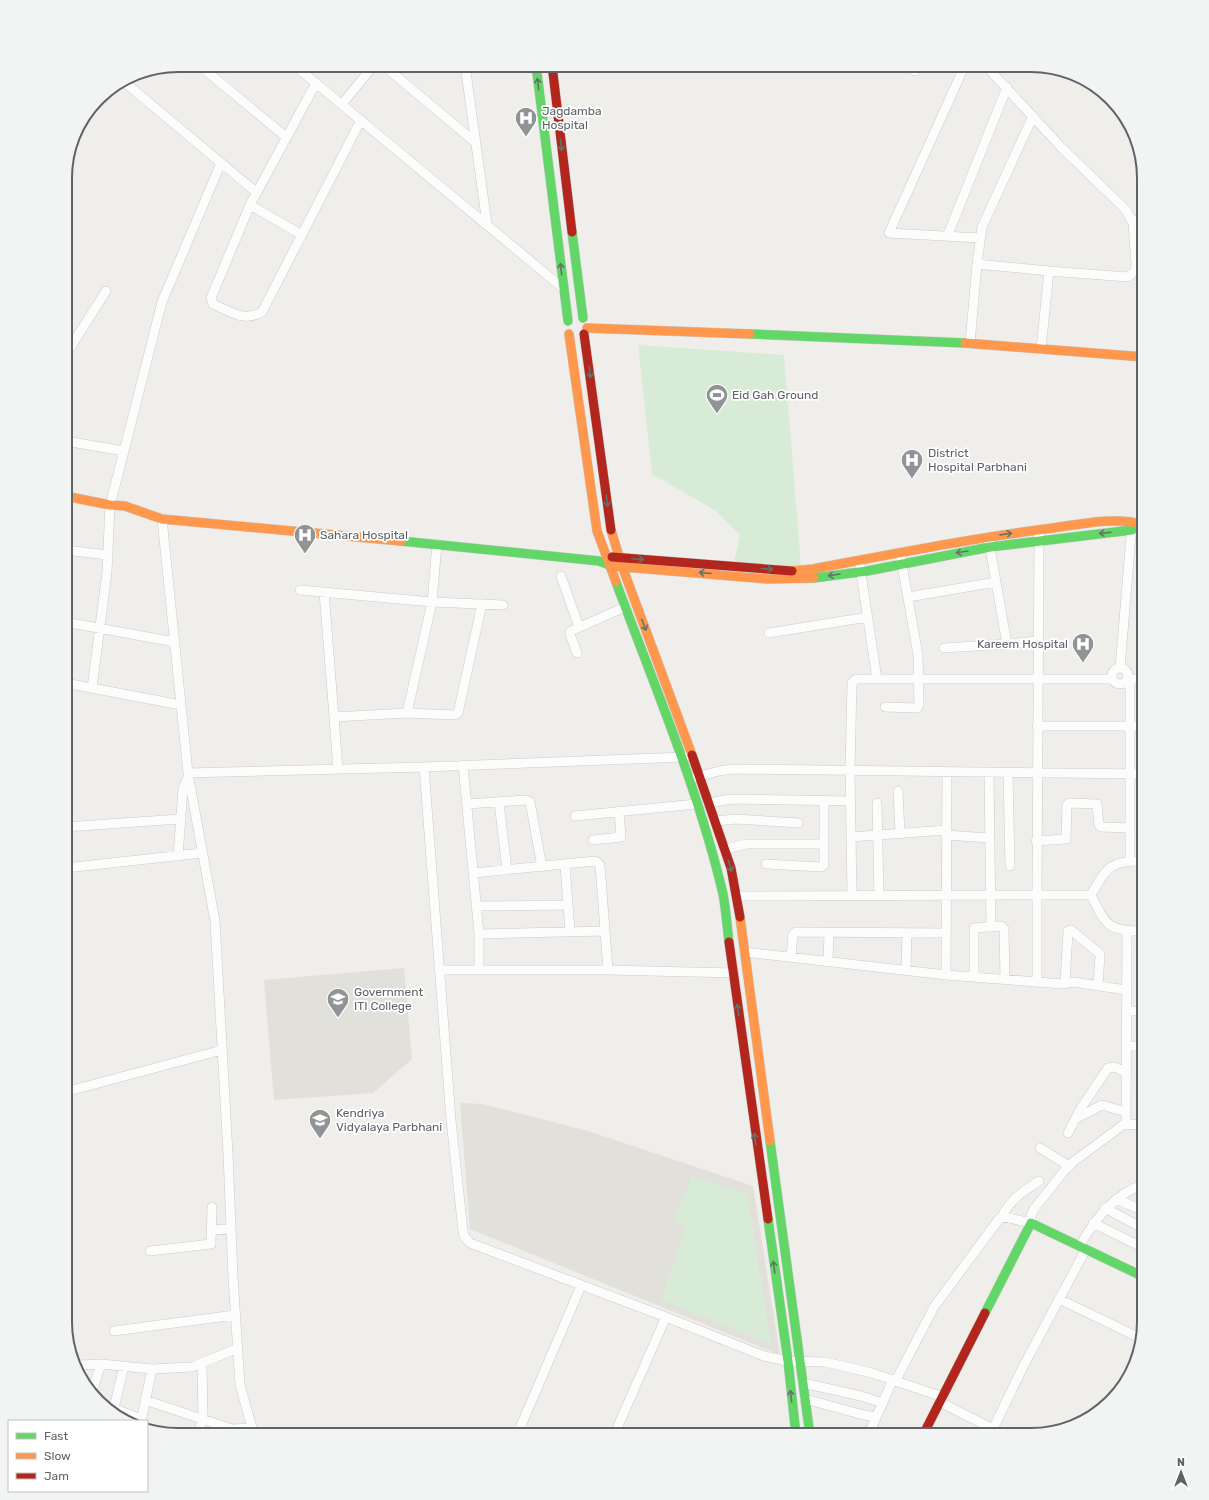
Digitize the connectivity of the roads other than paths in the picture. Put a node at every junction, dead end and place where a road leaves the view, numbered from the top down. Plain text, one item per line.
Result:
1 (207, 72) edge
2 (303, 72) edge
3 (368, 72) edge
4 (391, 72) edge
5 (466, 72) edge
6 (537, 72) edge
7 (553, 72) edge
8 (962, 72) edge
9 (992, 72) edge
10 (316, 83) junction
11 (128, 85) edge
12 (1007, 87) junction
13 (342, 104) junction
14 (1033, 116) junction
15 (361, 120) junction
16 (286, 137) junction
17 (476, 143) junction
18 (221, 163) junction
19 (256, 192) junction
20 (250, 205) junction
21 (1137, 220) edge
22 (1133, 222) junction
23 (486, 224) junction
24 (302, 235) junction
25 (947, 237) junction
26 (980, 238) junction
27 (977, 264) junction
28 (1049, 271) junction
29 (564, 289) junction
30 (106, 291) dead end
31 (580, 299) junction
32 (583, 318) junction
33 (568, 321) junction
34 (586, 331) junction
35 (569, 334) junction
36 (970, 343) junction
37 (72, 345) edge
38 (1041, 349) junction
39 (1137, 356) edge
40 (72, 443) edge
41 (124, 451) junction
42 (72, 497) edge
43 (110, 505) junction
44 (162, 519) junction
45 (1081, 524) junction
46 (1132, 525) junction
47 (1137, 525) edge
48 (1039, 530) junction
49 (988, 536) junction
50 (1082, 536) junction
51 (1039, 540) junction
52 (437, 544) junction
53 (990, 548) junction
54 (72, 551) edge
55 (900, 552) junction
56 (108, 555) junction
57 (858, 559) junction
58 (605, 562) junction
59 (620, 562) junction
60 (901, 563) junction
61 (861, 571) junction
62 (560, 576) dead end
63 (996, 582) junction
64 (300, 590) dead end
65 (324, 592) junction
66 (908, 597) junction
67 (432, 602) junction
68 (482, 604) junction
69 (502, 605) dead end
70 (625, 607) junction
71 (868, 617) junction
72 (72, 623) edge
73 (578, 627) junction
74 (100, 629) junction
75 (769, 633) dead end
76 (1038, 641) junction
77 (175, 642) junction
78 (1006, 644) junction
79 (944, 648) dead end
80 (577, 653) dead end
81 (1120, 668) junction
82 (877, 679) junction
83 (920, 679) junction
84 (1037, 679) junction
85 (1112, 679) junction
86 (1129, 679) junction
87 (1137, 679) edge
88 (72, 684) edge
89 (92, 688) junction
90 (181, 706) junction
91 (885, 707) dead end
92 (407, 714) junction
93 (334, 717) junction
94 (1037, 726) junction
95 (1130, 726) junction
96 (1137, 726) edge
97 (692, 755) junction
98 (681, 757) junction
99 (464, 765) junction
100 (424, 767) junction
101 (338, 770) junction
102 (850, 770) junction
103 (946, 772) junction
104 (989, 772) junction
105 (1008, 773) junction
106 (1036, 774) junction
107 (1130, 774) junction
108 (1137, 774) edge
109 (188, 775) junction
110 (700, 776) junction
111 (688, 780) junction
112 (898, 791) dead end
113 (824, 800) junction
114 (850, 801) junction
115 (499, 802) junction
116 (709, 803) junction
117 (877, 803) dead end
118 (468, 804) junction
119 (696, 804) junction
120 (618, 811) junction
121 (575, 816) dead end
122 (180, 819) junction
123 (716, 821) junction
124 (798, 823) dead end
125 (72, 827) edge
126 (1130, 828) junction
127 (900, 833) junction
128 (946, 833) junction
129 (878, 835) junction
130 (851, 837) junction
131 (989, 838) junction
132 (593, 840) dead end
133 (1036, 841) junction
134 (824, 844) junction
135 (725, 849) junction
136 (202, 853) junction
137 (178, 856) junction
138 (1130, 861) junction
139 (1137, 861) edge
140 (766, 864) dead end
141 (565, 865) junction
142 (1010, 866) dead end
143 (72, 867) edge
144 (542, 867) junction
145 (507, 870) junction
146 (473, 873) junction
147 (946, 895) junction
148 (990, 895) junction
149 (1037, 895) junction
150 (1091, 895) junction
151 (737, 896) junction
152 (852, 896) junction
153 (879, 896) junction
154 (568, 905) junction
155 (476, 906) junction
156 (990, 927) junction
157 (570, 931) junction
158 (605, 931) junction
159 (1126, 931) junction
160 (1137, 931) edge
161 (829, 933) junction
162 (907, 933) junction
163 (946, 933) junction
164 (479, 934) junction
165 (745, 952) junction
166 (791, 957) junction
167 (828, 961) junction
168 (732, 962) junction
169 (746, 962) junction
170 (479, 969) junction
171 (439, 970) junction
172 (608, 970) junction
173 (906, 970) junction
174 (734, 973) junction
175 (946, 975) junction
176 (974, 977) junction
177 (1005, 979) junction
178 (1037, 982) junction
179 (1065, 984) junction
180 (1098, 986) junction
181 (1126, 990) junction
182 (1126, 1011) junction
183 (1137, 1011) edge
184 (1126, 1046) junction
185 (1137, 1046) edge
186 (222, 1050) junction
187 (1126, 1073) junction
188 (72, 1090) edge
189 (1126, 1112) junction
190 (1075, 1119) junction
191 (1126, 1124) junction
192 (1137, 1124) edge
193 (1068, 1134) dead end
194 (1040, 1148) dead end
195 (1069, 1166) junction
196 (1039, 1181) dead end
197 (1137, 1188) edge
198 (1116, 1198) junction
199 (212, 1207) dead end
200 (1105, 1208) junction
201 (1137, 1208) edge
202 (1002, 1217) junction
203 (1031, 1223) junction
204 (1093, 1223) junction
205 (1137, 1225) edge
206 (231, 1229) junction
207 (212, 1230) junction
208 (1137, 1245) edge
209 (1083, 1247) junction
210 (150, 1251) dead end
211 (1137, 1274) edge
212 (580, 1286) junction
213 (1059, 1299) junction
214 (235, 1315) junction
215 (666, 1317) junction
216 (114, 1331) dead end
217 (1136, 1336) edge
218 (238, 1348) junction
219 (800, 1360) junction
220 (788, 1361) junction
221 (202, 1362) junction
222 (101, 1364) junction
223 (81, 1365) edge
224 (124, 1366) junction
225 (152, 1369) junction
226 (894, 1380) junction
227 (803, 1383) junction
228 (94, 1386) edge
229 (805, 1399) junction
230 (941, 1399) junction
231 (145, 1400) junction
232 (883, 1403) junction
233 (111, 1404) edge
234 (123, 1412) edge
235 (876, 1417) junction
236 (203, 1419) junction
237 (141, 1420) edge
238 (200, 1428) edge
239 (230, 1428) edge
240 (252, 1428) edge
241 (520, 1428) edge
242 (617, 1428) edge
243 (795, 1428) edge
244 (809, 1428) edge
245 (871, 1428) edge
246 (926, 1428) edge
247 (985, 1428) edge
248 (993, 1428) edge

1 - 16 street
2 - 10 street
3 - 13 street
4 - 17 street
5 - 17 street
29 -> 6 main road
7 -> 31 main road
8 - 25 street
9 - 12 street
10 - 13 street
10 - 16 street
11 - 18 street
12 - 14 street
12 - 25 street
13 - 15 street
14 - 22 street
14 - 26 street
15 - 23 street
15 - 24 street
16 - 19 street
17 - 23 street
18 - 19 street
18 - 41 street
19 - 20 street
20 - 24 street
20 - 24 street
21 - 22 street
22 - 28 street
23 - 29 street
25 - 26 street
26 - 27 street
27 - 28 street
27 - 36 street
28 - 38 street
29 - 31 street
29 - 33 main road
30 - 37 street
31 - 32 main road
32 - 33 main road
32 - 34 main road
33 - 35 main road
34 - 35 main road
34 - 36 main road
34 -> 59 main road
35 - 58 main road
36 - 38 main road
38 - 39 main road
40 - 41 street
41 - 43 street
42 - 43 main road
43 - 44 main road
43 - 56 street
44 - 52 main road
44 - 77 street
45 - 46 main road
45 - 48 main road
45 - 50 main road
46 - 47 main road
46 -> 50 main road
46 - 81 street
49 -> 48 main road
48 - 51 street
49 - 53 street
49 - 55 main road
50 - 51 main road
51 - 53 main road
51 - 76 street
52 - 58 main road
52 - 67 street
53 -> 60 main road
53 - 63 street
54 - 56 street
55 - 57 main road
55 - 60 street
56 - 74 street
59 -> 57 main road
57 - 61 street
58 - 59 main road
58 - 70 main road
61 -> 59 main road
59 -> 97 main road
60 - 61 main road
60 - 66 street
61 - 71 street
62 - 73 street
63 - 66 street
63 - 78 street
64 - 65 street
65 - 67 street
65 - 93 street
66 - 83 street
67 - 68 street
67 - 92 street
68 - 69 street
68 - 92 street
70 - 73 street
70 - 98 main road
71 - 75 street
71 - 82 street
72 - 74 street
73 - 80 street
74 - 77 street
74 - 89 street
76 - 78 street
76 - 84 street
77 - 90 street
78 - 79 street
81 - 85 street
81 - 86 street
82 - 83 street
82 - 102 street
83 - 84 street
83 - 91 street
84 - 85 street
84 - 94 street
85 - 86 street
86 - 87 street
86 - 95 street
88 - 89 street
89 - 90 street
90 - 109 street
92 - 93 street
93 - 101 street
94 - 95 street
94 - 106 street
95 - 96 street
95 - 107 street
97 - 98 street
97 - 110 main road
98 - 99 street
98 - 111 main road
99 - 100 street
99 - 118 street
100 - 101 street
100 - 171 street
101 - 109 street
102 - 103 street
102 - 110 street
102 - 114 street
103 - 104 street
103 - 128 street
104 - 105 street
104 - 131 street
105 - 106 street
105 - 142 street
106 - 107 street
106 - 133 street
107 - 108 street
107 - 126 street
109 - 122 street
109 - 136 street
110 - 111 street
110 - 116 main road
111 - 119 main road
112 - 127 street
113 - 114 street
113 - 116 street
113 - 134 street
114 - 130 street
115 - 118 street
115 - 144 street
115 - 145 street
116 - 123 main road
117 - 129 street
118 - 146 street
119 - 120 street
119 - 168 main road
120 - 121 street
120 - 132 street
122 - 125 street
122 - 137 street
123 - 124 street
123 - 135 main road
126 - 133 street
126 - 138 street
127 - 128 street
127 - 129 street
128 - 131 street
128 - 147 street
129 - 130 street
129 - 153 street
130 - 152 street
131 - 148 street
133 - 149 street
134 - 135 street
134 - 140 street
135 -> 151 main road
136 - 137 street
136 - 186 street
137 - 143 street
138 - 139 street
138 - 150 street
141 - 144 street
141 - 154 street
141 - 158 street
144 - 145 street
145 - 146 street
146 - 155 street
147 - 148 street
147 - 153 street
147 - 163 street
148 - 149 street
148 - 156 street
149 - 150 street
149 - 178 street
150 - 159 street
151 - 152 street
151 - 165 main road
152 - 153 street
154 - 155 street
154 - 157 street
155 - 164 street
156 - 176 street
156 - 177 street
157 - 158 street
157 - 164 street
158 - 172 street
159 - 160 street
159 - 181 street
161 - 162 street
161 - 166 street
161 - 167 street
162 - 163 street
162 - 173 street
163 - 175 street
164 - 170 street
165 - 166 street
165 - 169 main road
166 - 167 street
167 - 173 street
168 - 169 main road
168 - 174 main road
169 - 219 main road
170 - 171 street
170 - 172 street
171 - 212 street
172 - 174 street
173 - 175 street
220 -> 174 main road
175 - 176 street
176 - 177 street
177 - 178 street
178 - 179 street
179 - 180 street
179 - 180 street
180 - 181 street
181 - 182 street
182 - 183 street
182 - 184 street
184 - 185 street
184 - 187 street
186 - 188 street
186 - 206 street
187 - 189 street
187 - 190 street
189 - 190 street
189 - 191 street
190 - 193 street
191 - 192 street
191 - 195 street
194 - 195 street
195 - 203 street
196 - 202 street
197 - 198 street
198 - 200 street
198 - 201 street
199 - 207 street
200 - 204 street
200 - 205 street
202 - 203 street
202 - 226 street
203 - 209 main road
203 - 230 main road
204 - 208 street
204 - 209 street
206 - 207 street
206 - 214 street
207 - 210 street
209 - 211 main road
209 - 213 street
212 - 215 street
212 - 241 street
213 - 217 street
213 - 248 street
214 - 216 street
214 - 218 street
215 - 220 street
215 - 242 street
218 - 221 street
218 - 240 street
219 - 220 street
219 - 226 street
219 - 227 main road
243 -> 220 main road
221 - 225 street
221 - 236 street
222 - 223 street
222 - 224 street
222 - 228 street
224 - 225 street
224 - 233 street
225 - 231 street
226 - 230 street
226 - 232 street
227 - 229 main road
227 - 232 street
229 - 235 street
229 - 244 main road
230 - 246 main road
230 - 247 street
231 - 236 street
231 - 237 street
232 - 235 street
234 - 237 street
235 - 245 street
236 - 238 street
236 - 239 street

